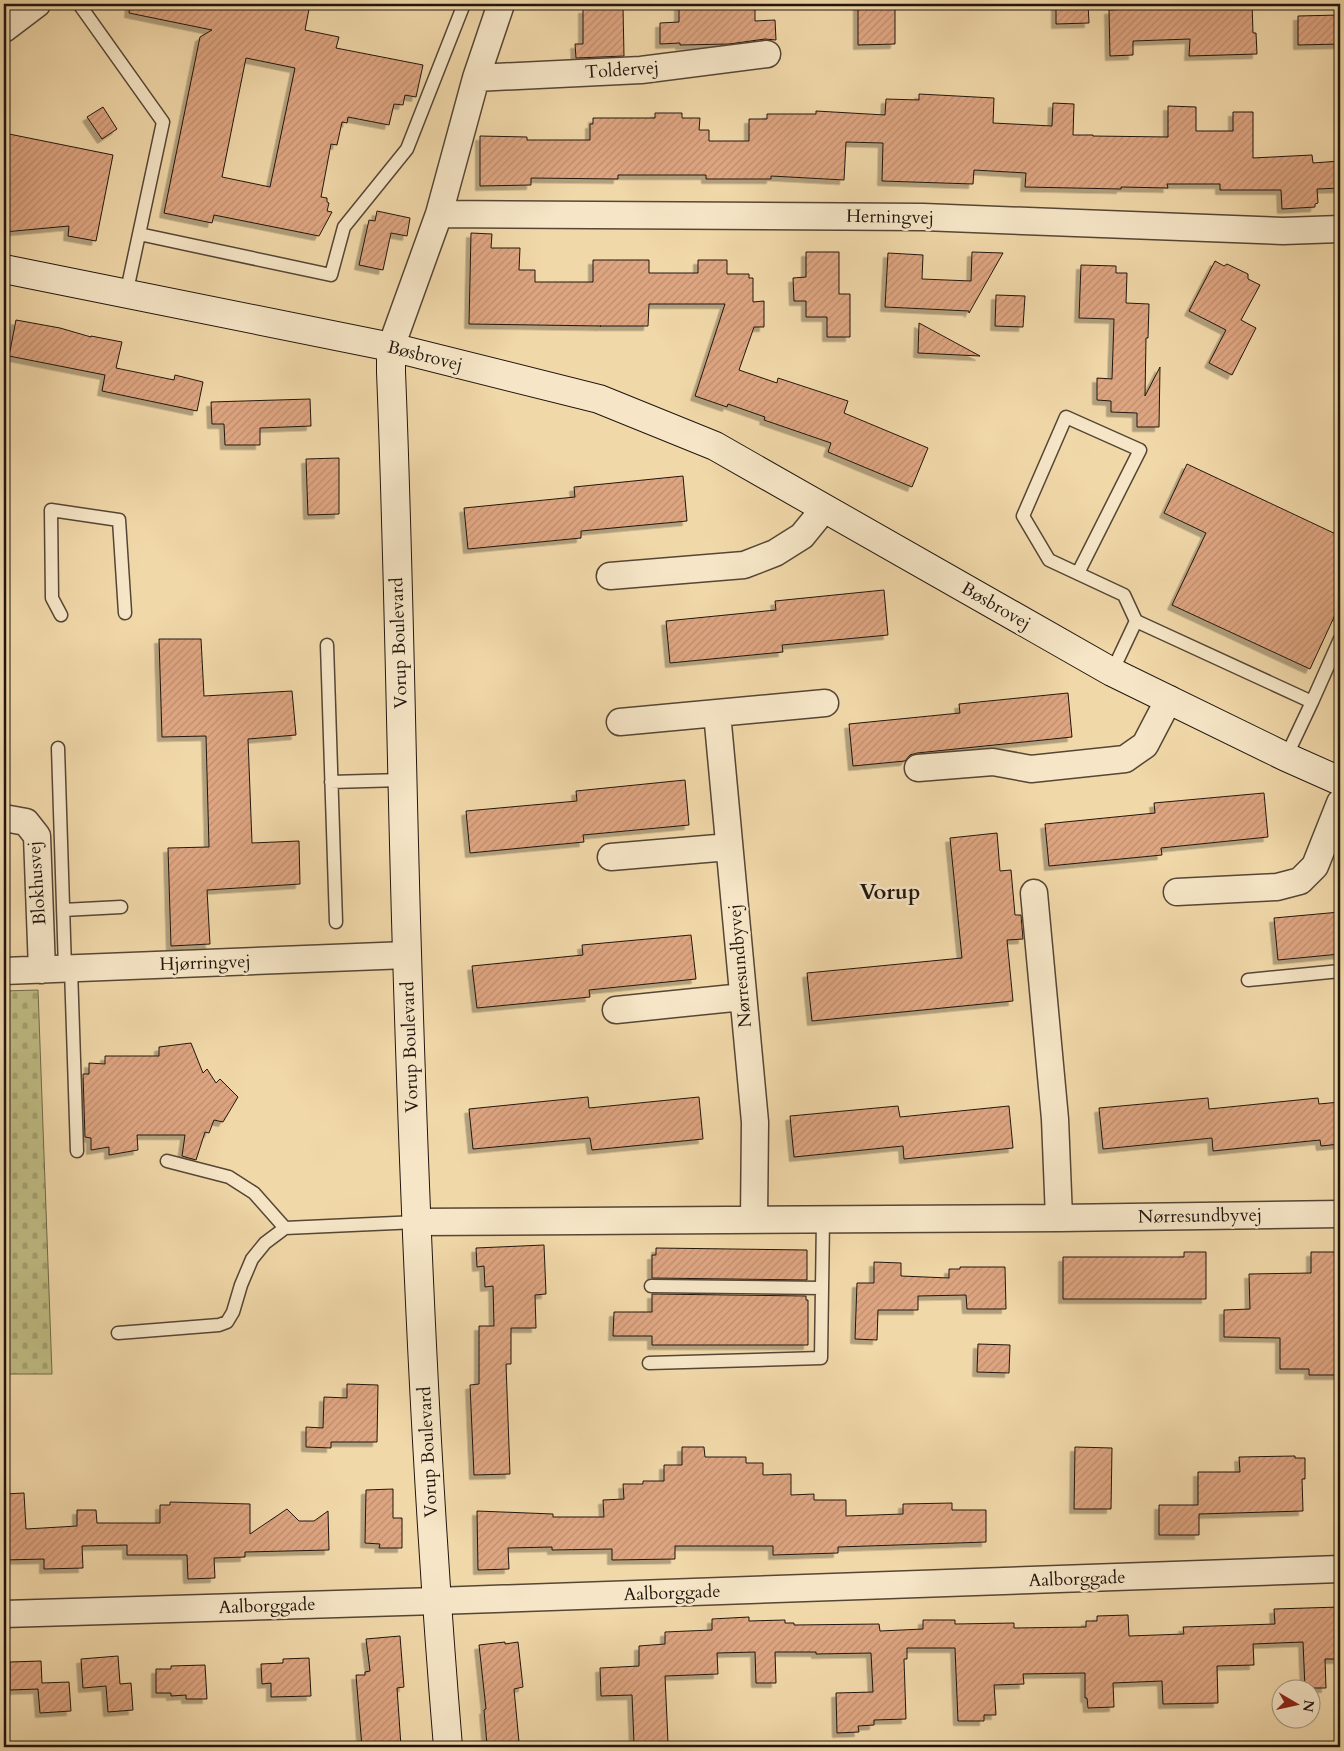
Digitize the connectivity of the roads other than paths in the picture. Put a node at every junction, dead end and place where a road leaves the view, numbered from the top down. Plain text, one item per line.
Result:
1 (37, 4) edge
2 (79, 4) edge
3 (464, 4) edge
4 (501, 4) edge
5 (4, 29) edge
6 (767, 54) dead end
7 (476, 78) junction
8 (439, 214) junction
9 (1340, 228) edge
10 (139, 234) junction
11 (4, 269) edge
12 (126, 295) junction
13 (391, 347) junction
14 (824, 509) junction
15 (1078, 573) junction
16 (610, 576) dead end
17 (125, 613) dead end
18 (60, 615) dead end
19 (1136, 621) junction
20 (1340, 639) edge
21 (327, 645) dead end
22 (1112, 672) junction
23 (1169, 699) junction
24 (1312, 702) junction
25 (825, 703) dead end
26 (718, 713) junction
27 (620, 722) dead end
28 (58, 748) dead end
29 (1286, 757) junction
30 (918, 768) dead end
31 (402, 780) junction
32 (1340, 781) edge
33 (331, 782) junction
34 (1340, 803) edge
35 (4, 818) edge
36 (730, 846) junction
37 (610, 857) dead end
38 (1177, 892) dead end
39 (1034, 893) dead end
40 (121, 907) dead end
41 (62, 910) junction
42 (336, 922) dead end
43 (407, 955) junction
44 (59, 969) junction
45 (4, 971) edge
46 (1340, 971) edge
47 (1248, 980) dead end
48 (743, 998) junction
49 (616, 1010) dead end
50 (77, 1151) dead end
51 (167, 1161) dead end
52 (1340, 1214) edge
53 (1059, 1218) junction
54 (823, 1219) junction
55 (754, 1220) junction
56 (417, 1222) junction
57 (285, 1228) junction
58 (651, 1286) dead end
59 (822, 1288) junction
60 (118, 1333) dead end
61 (649, 1363) dead end
62 (1340, 1569) edge
63 (436, 1601) junction
64 (4, 1614) edge
65 (448, 1747) edge

1 - 5 street
2 - 10 lane
3 - 10 lane
4 - 7 street
6 - 7 street, Toldervej
7 - 8 street
8 - 9 street, Herningvej
8 - 13 street
10 - 12 lane
11 - 12 street, Bøsbrovej
12 - 13 street, Bøsbrovej
13 - 14 street, Bøsbrovej
13 - 31 street, Vorup Boulevard
14 - 16 street
14 - 22 street, Bøsbrovej
15 - 15 lane
15 - 19 lane
17 - 18 lane
19 - 22 lane
19 - 24 lane
20 - 24 lane
21 - 33 lane
22 - 23 street, Bøsbrovej
23 - 29 street, Bøsbrovej
23 - 30 street
24 - 29 lane
25 - 26 street
26 - 27 street
26 - 36 street, Nørresundbyvej
28 - 41 lane
29 - 32 street, Bøsbrovej
31 - 33 lane
31 - 43 street, Vorup Boulevard
33 - 42 lane
34 - 38 street
35 - 44 street, Blokhusvej
36 - 37 street
36 - 48 street, Nørresundbyvej
39 - 53 street
40 - 41 lane
41 - 44 lane
43 - 44 street, Hjørringvej
43 - 56 street, Vorup Boulevard
44 - 45 street, Hjørringvej
44 - 50 lane
46 - 47 lane
48 - 49 street
48 - 55 street, Nørresundbyvej
51 - 57 lane
52 - 53 street, Nørresundbyvej
53 - 54 street, Nørresundbyvej
54 - 55 street, Nørresundbyvej
54 - 59 lane
55 - 56 street, Nørresundbyvej
56 - 57 lane
56 - 63 street, Vorup Boulevard
57 - 60 lane
58 - 59 lane
59 - 61 lane
62 - 63 street, Aalborggade
63 - 64 street, Aalborggade
63 - 65 street, Vorup Boulevard

